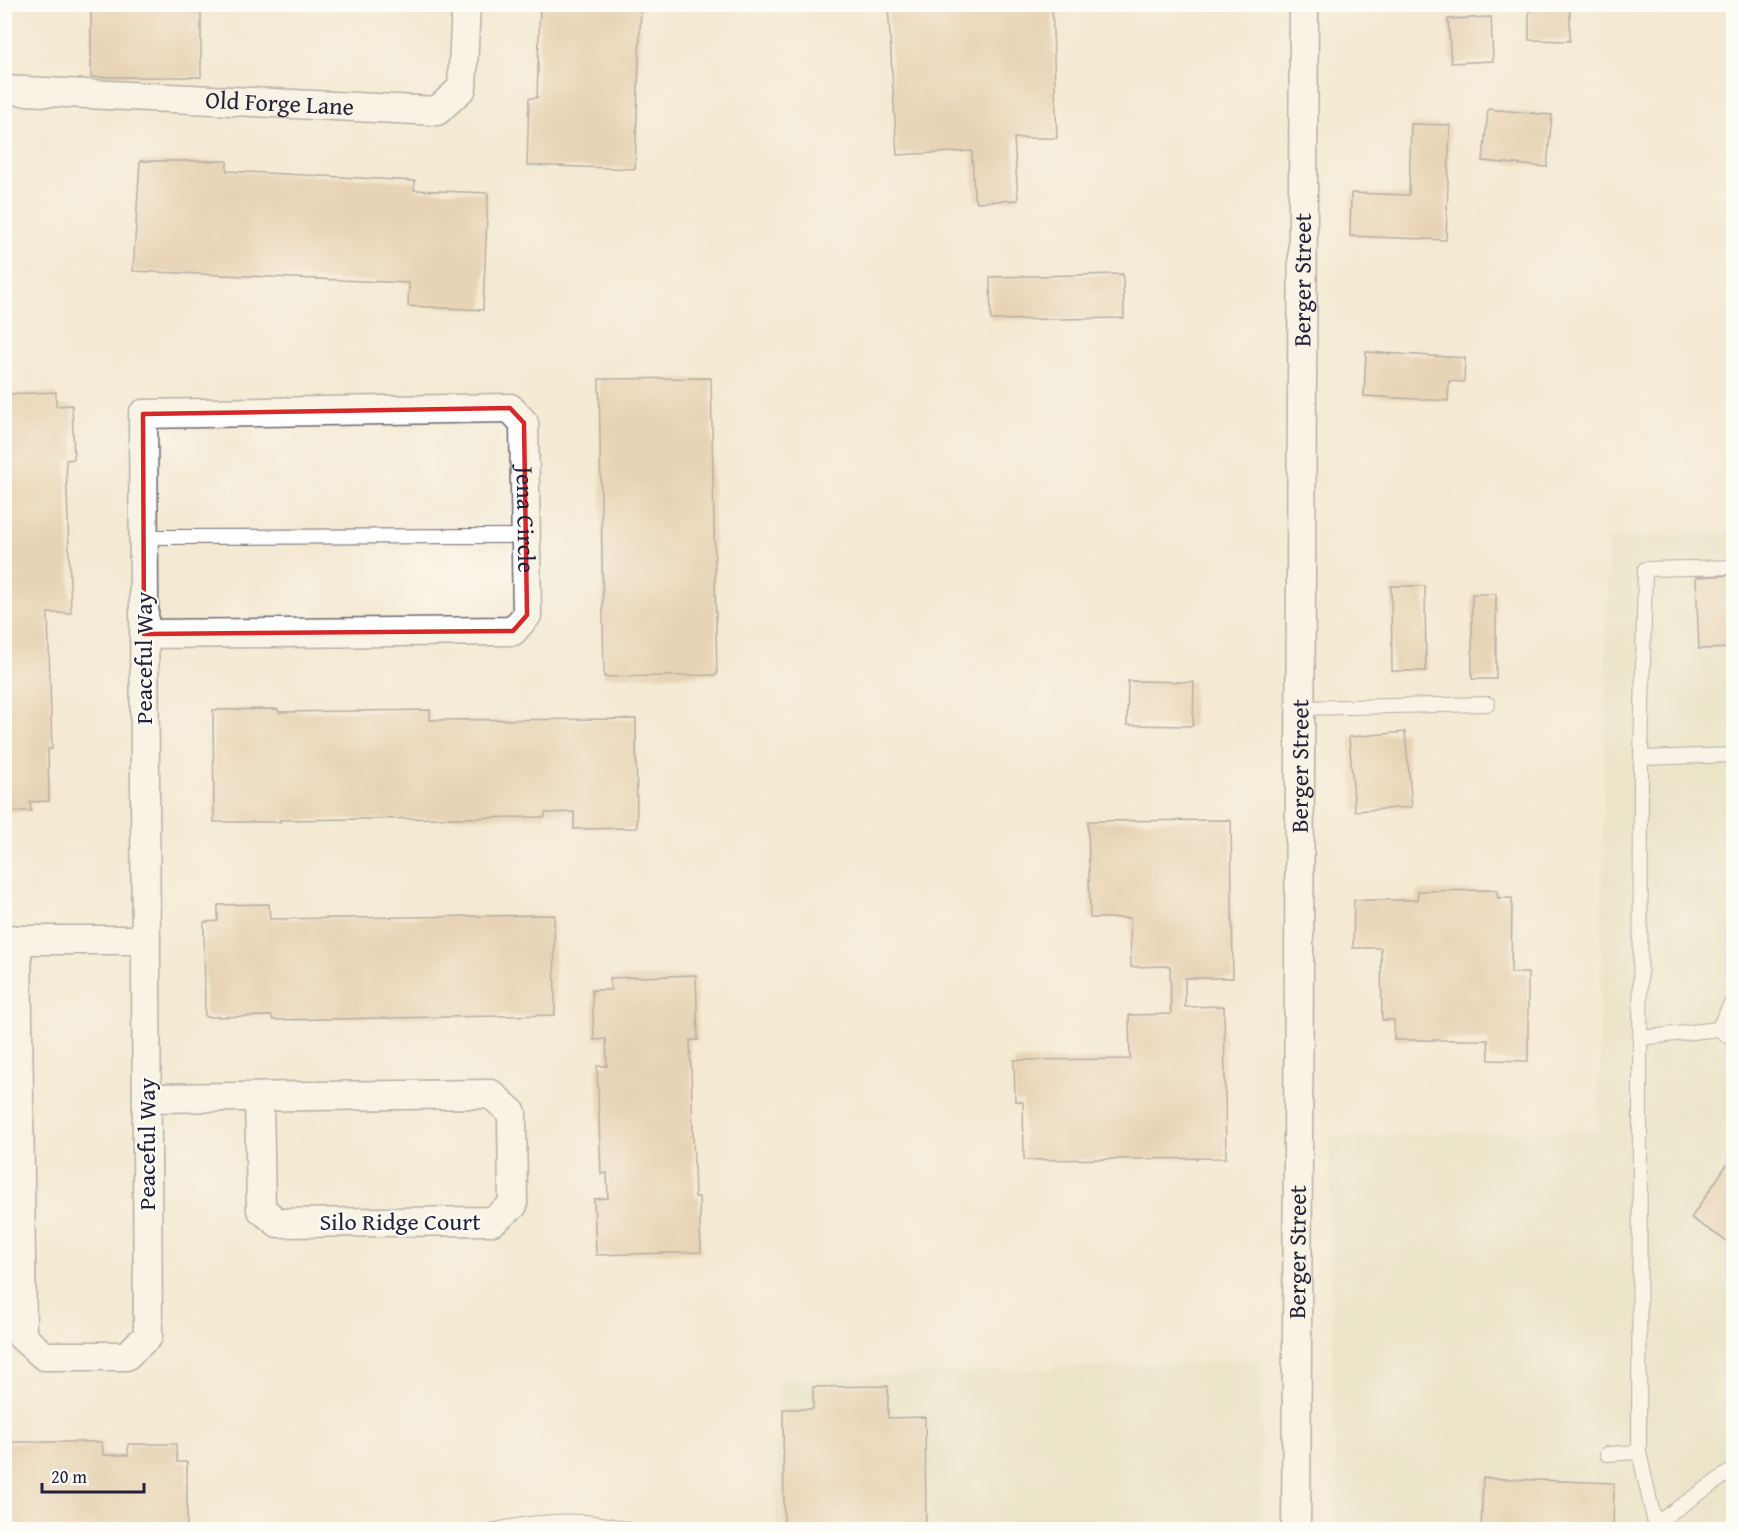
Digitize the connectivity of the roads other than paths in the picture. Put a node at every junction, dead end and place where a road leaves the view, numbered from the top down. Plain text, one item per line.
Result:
1 (466, 4) edge
2 (1304, 4) edge
3 (4, 90) edge
4 (143, 414) joint
5 (526, 536) junction
6 (144, 537) junction
7 (1734, 567) edge
8 (144, 634) junction
9 (1488, 704) dead end
10 (1300, 708) junction
11 (1734, 755) edge
12 (1641, 758) junction
13 (11, 939) edge
14 (146, 940) junction
15 (1734, 998) edge
16 (1718, 1029) junction
17 (1641, 1038) junction
18 (1734, 1040) edge
19 (259, 1097) junction
20 (147, 1098) junction
21 (1639, 1452) junction
22 (1607, 1454) dead end
23 (1734, 1469) edge
24 (1656, 1527) edge
25 (495, 1530) edge
26 (629, 1530) edge
27 (1296, 1530) edge

1 - 3 street, Old Forge Lane
2 - 10 street, Berger Street
4 - 5 street, Jena Circle
4 - 6 street, Peaceful Way
5 - 6 lane
5 - 8 street, Jena Circle
6 - 8 street, Peaceful Way
7 - 12 lane
8 - 14 street, Peaceful Way
9 - 10 lane
10 - 27 street, Berger Street
11 - 12 lane
12 - 17 lane
13 - 14 street
13 - 20 street, Peaceful Way
14 - 20 street, Peaceful Way
15 - 16 lane
16 - 17 lane
16 - 18 lane
17 - 21 lane
19 - 19 street, Silo Ridge Court
19 - 20 street, Silo Ridge Court
21 - 22 lane
21 - 24 lane
23 - 24 lane
25 - 26 lane

